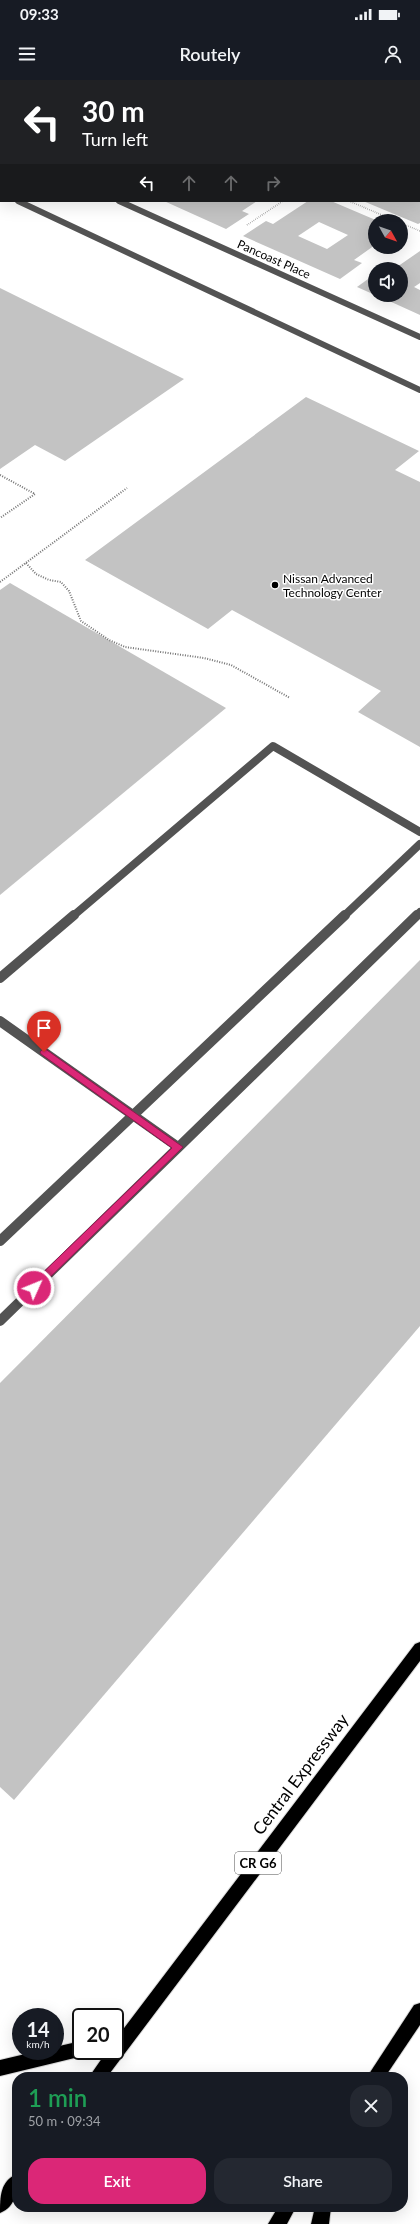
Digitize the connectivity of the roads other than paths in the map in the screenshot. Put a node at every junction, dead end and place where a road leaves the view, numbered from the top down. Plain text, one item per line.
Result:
1 (20, 202) edge
2 (121, 202) edge
3 (420, 337) edge
4 (420, 390) edge
5 (420, 832) edge
6 (420, 844) edge
7 (420, 912) edge
8 (0, 978) edge
9 (0, 1021) edge
10 (133, 1115) junction
11 (178, 1147) junction
12 (0, 1241) edge
13 (0, 1321) edge
14 (420, 1649) edge
15 (420, 2011) edge
16 (124, 2035) edge
17 (72, 2051) edge
18 (108, 2060) edge
19 (0, 2068) edge
20 (100, 2072) edge
21 (378, 2072) edge
22 (12, 2189) edge
23 (0, 2205) edge
24 (285, 2212) edge
25 (322, 2212) edge
26 (277, 2224) edge
27 (320, 2224) edge

1 - 4 street
2 - 3 street, Pancoast Place
5 - 8 street
6 - 10 street
7 - 11 street
9 - 10 street
10 - 11 street
10 - 12 street
11 - 13 street
14 - 16 highway, Central Expressway / CR G6
15 - 21 highway
17 - 19 highway
18 - 20 highway, Central Expressway / CR G6
22 - 23 highway
24 - 26 highway
25 - 27 highway

